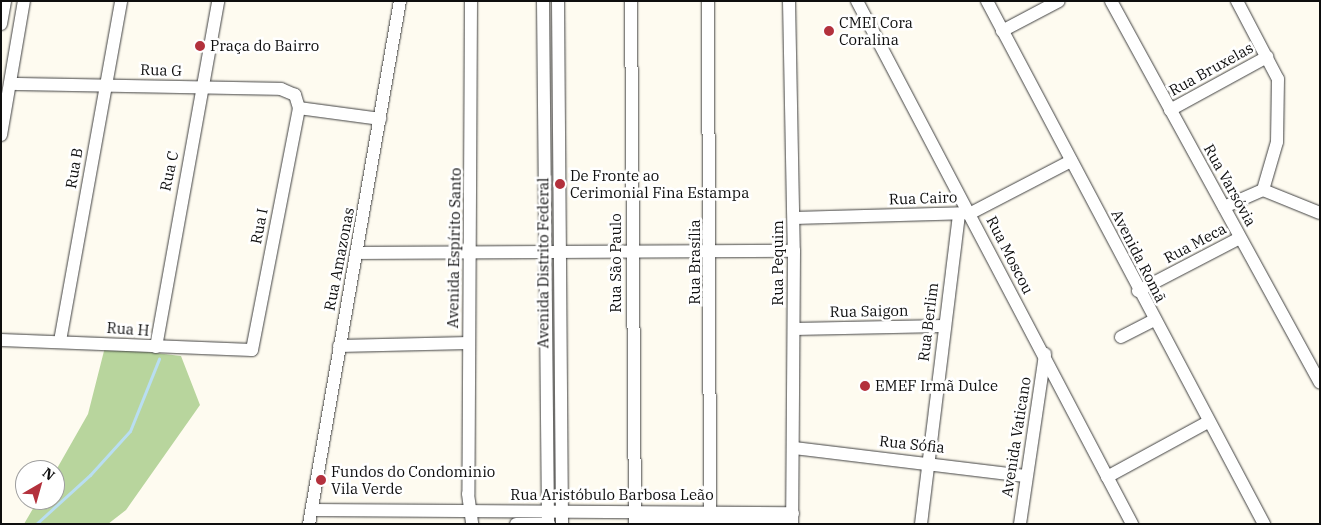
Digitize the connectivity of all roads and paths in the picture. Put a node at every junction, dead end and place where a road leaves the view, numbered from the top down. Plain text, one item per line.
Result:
1 (5, 1) edge
2 (24, 1) edge
3 (121, 1) edge
4 (218, 1) edge
5 (400, 1) edge
6 (471, 1) edge
7 (543, 1) edge
8 (558, 1) edge
9 (631, 1) edge
10 (708, 1) edge
11 (789, 1) edge
12 (857, 1) edge
13 (987, 1) edge
14 (1059, 1) edge
15 (1112, 1) edge
16 (1237, 1) edge
17 (1, 24) edge
18 (1002, 30) junction
19 (1267, 57) junction
20 (7, 68) edge
21 (11, 84) junction
22 (105, 85) junction
23 (203, 88) junction
24 (299, 108) junction
25 (1170, 110) junction
26 (380, 119) junction
27 (1, 135) edge
28 (1071, 161) junction
29 (1262, 190) junction
30 (1224, 207) junction
31 (965, 214) junction
32 (1320, 214) edge
33 (794, 218) junction
34 (1240, 238) junction
35 (794, 251) junction
36 (632, 252) junction
37 (712, 252) junction
38 (357, 253) junction
39 (558, 253) junction
40 (544, 254) junction
41 (471, 255) junction
42 (1138, 291) junction
43 (1154, 320) junction
44 (944, 326) junction
45 (794, 329) junction
46 (1121, 337) dead end
47 (1, 340) edge
48 (60, 341) junction
49 (469, 343) junction
50 (339, 346) junction
51 (156, 347) junction
52 (252, 350) joint
53 (1045, 354) junction
54 (1320, 383) edge
55 (1208, 422) junction
56 (794, 448) junction
57 (927, 461) junction
58 (1025, 476) junction
59 (1106, 477) junction
60 (1124, 508) junction
61 (312, 510) junction
62 (548, 510) junction
63 (562, 510) junction
64 (634, 510) junction
65 (710, 517) edge
66 (468, 518) edge
67 (792, 520) edge
68 (309, 524) edge
69 (516, 524) edge
70 (548, 524) edge
71 (562, 524) edge
72 (635, 524) edge
73 (921, 524) edge
74 (1020, 524) edge
75 (1121, 524) edge
76 (1132, 524) edge
77 (1264, 524) edge

1 - 17 street
2 - 20 street
3 - 22 street, Rua B
4 - 23 street, Rua C
5 - 26 street, Rua Amazonas
6 - 41 street, Avenida Espírito Santo
7 - 40 street, Avenida Distrito Federal
8 - 39 street, Avenida Distrito Federal
9 - 36 street, Rua São Paulo
10 - 37 street, Rua Brasília
11 - 33 street, Rua Pequim
12 - 31 street, Rua Moscou
13 - 18 street, Avenida Romã
14 - 18 street
15 - 25 street, Rua Varsóvia
16 - 19 street
18 - 28 street, Avenida Romã
19 - 25 street, Rua Bruxelas
19 - 29 street
20 - 21 street
21 - 22 street, Rua G
21 - 27 street
22 - 23 street, Rua G
22 - 48 street, Rua B
23 - 24 street, Rua G
23 - 51 street, Rua C
24 - 26 street
24 - 52 street, Rua I
25 - 30 street, Rua Varsóvia
26 - 38 street, Rua Amazonas
28 - 31 street, Rua Cairo
28 - 42 street, Avenida Romã
29 - 30 street
29 - 32 street
30 - 34 street, Rua Varsóvia
31 - 33 street, Rua Cairo
31 - 44 street, Rua Berlim
31 - 53 street, Rua Moscou
33 - 35 street, Rua Pequim
34 - 42 street, Rua Meca
34 - 54 street, Rua Varsóvia
35 - 37 street
35 - 45 street, Rua Pequim
36 - 37 street
36 - 39 street
36 - 64 street, Rua São Paulo
37 - 65 street, Rua Brasília
38 - 41 street
38 - 50 street, Rua Amazonas
39 - 40 street
39 - 63 street, Avenida Distrito Federal
40 - 41 street
40 - 62 street, Avenida Distrito Federal
41 - 49 street, Avenida Espírito Santo
42 - 43 street, Avenida Romã
43 - 46 street
43 - 55 street, Avenida Romã
44 - 45 street, Rua Saigon
44 - 57 street, Rua Berlim
45 - 56 street, Rua Pequim
47 - 48 street, Rua H
48 - 51 street, Rua H
49 - 50 street
49 - 66 street, Avenida Espírito Santo
50 - 61 street, Rua Amazonas
51 - 52 street, Rua H
53 - 58 street, Avenida Vaticano
53 - 59 street, Rua Moscou
55 - 59 street
55 - 77 street, Avenida Romã
56 - 57 street, Rua Sófia
56 - 67 street, Rua Pequim
57 - 58 street, Rua Sófia
57 - 73 street, Rua Berlim
58 - 74 street, Avenida Vaticano
59 - 60 street, Rua Moscou
60 - 75 street
60 - 76 street, Rua Moscou
61 - 66 street, Rua Aristóbulo Barbosa Leão
61 - 68 street, Rua Amazonas
62 - 63 street, Rua Aristóbulo Barbosa Leão
62 - 66 street, Rua Aristóbulo Barbosa Leão
62 - 70 street, Avenida Distrito Federal
63 - 64 street, Rua Aristóbulo Barbosa Leão
63 - 71 street, Avenida Distrito Federal
64 - 65 street, Rua Aristóbulo Barbosa Leão
64 - 72 street, Rua São Paulo
65 - 67 street, Rua Aristóbulo Barbosa Leão
65 - 72 street
69 - 70 street

